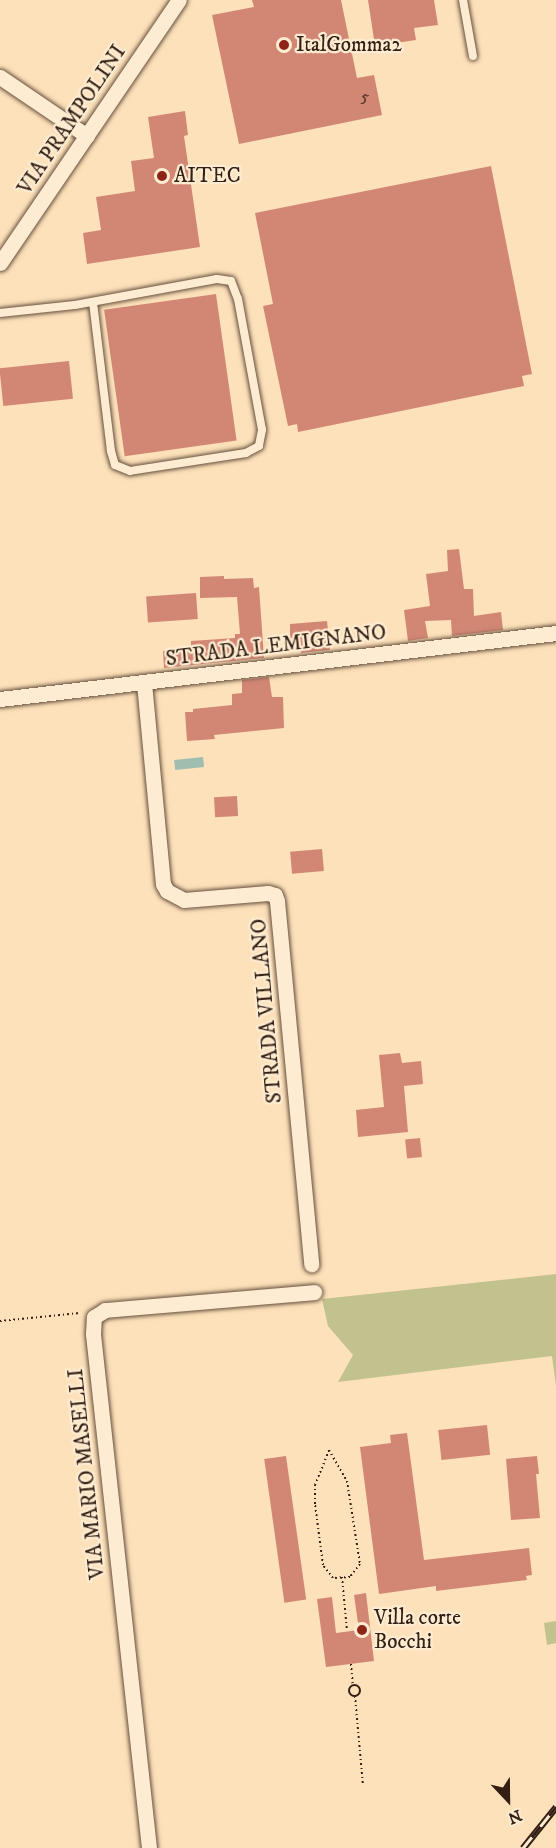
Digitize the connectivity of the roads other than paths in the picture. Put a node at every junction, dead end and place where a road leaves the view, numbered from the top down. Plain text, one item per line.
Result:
1 (179, 0) edge
2 (463, 0) edge
3 (472, 57) dead end
4 (0, 77) edge
5 (87, 136) junction
6 (0, 263) edge
7 (93, 302) junction
8 (0, 313) edge
9 (556, 633) edge
10 (144, 683) junction
11 (0, 699) edge
12 (311, 1264) dead end
13 (314, 1292) dead end
14 (149, 1848) edge

1 - 5 street, VIA PRAMPOLINI
2 - 3 lane
4 - 5 street
5 - 6 street, VIA PRAMPOLINI
7 - 7 lane
7 - 8 lane
9 - 10 street, STRADA LEMIGNANO
10 - 11 street, STRADA LEMIGNANO
10 - 12 street, STRADA VILLANO
13 - 14 street, VIA MARIO MASELLI

